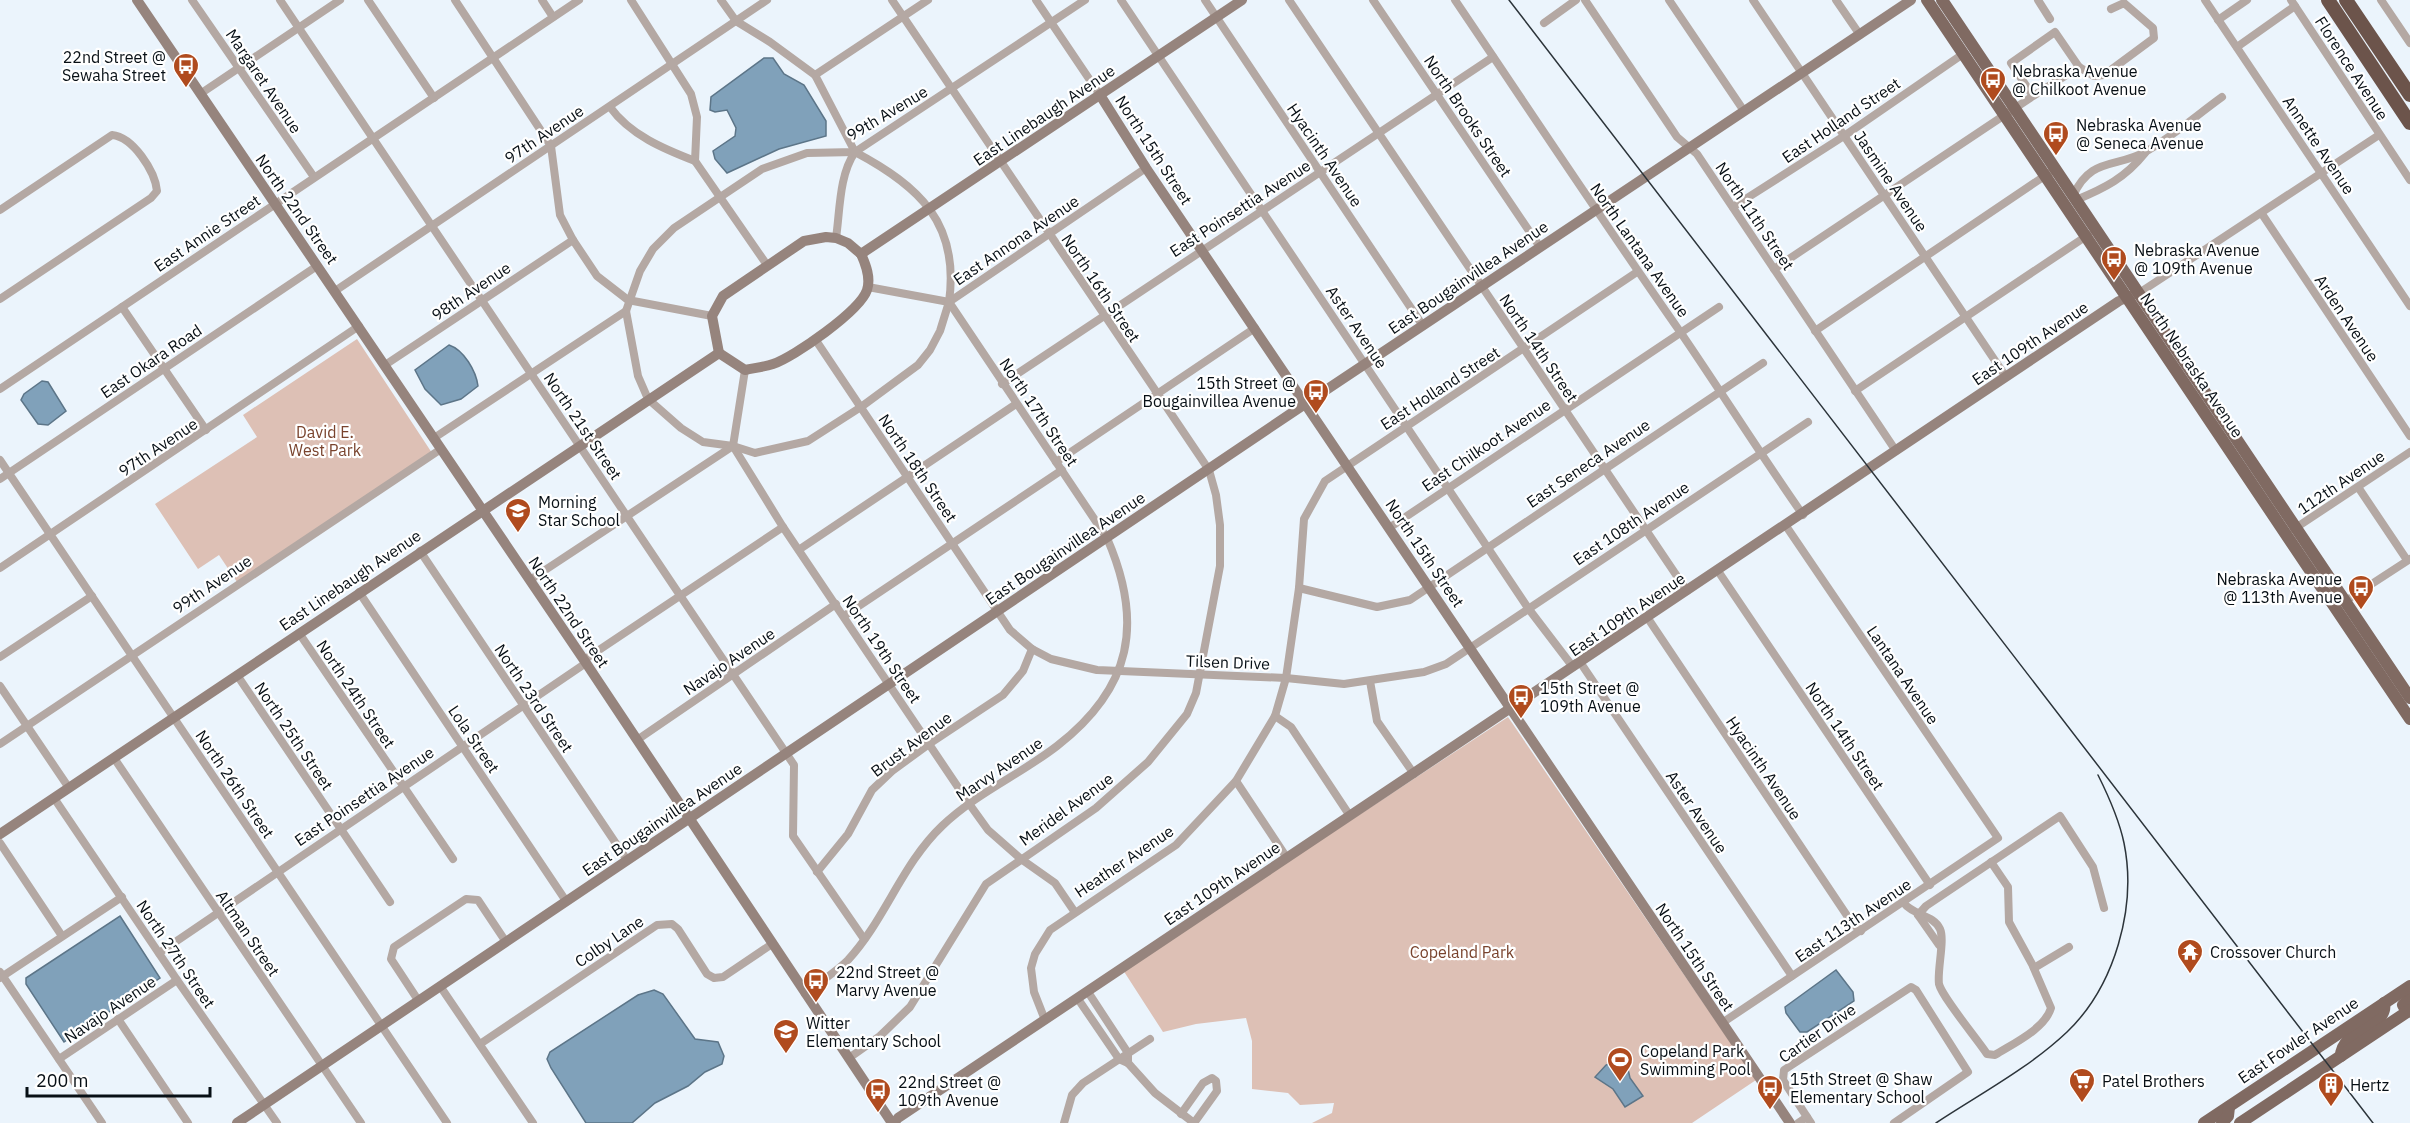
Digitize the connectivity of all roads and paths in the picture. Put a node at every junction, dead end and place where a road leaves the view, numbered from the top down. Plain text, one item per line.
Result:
1 (137, 0) edge
2 (192, 0) edge
3 (280, 0) edge
4 (340, 0) edge
5 (368, 0) edge
6 (455, 0) edge
7 (542, 0) edge
8 (579, 0) edge
9 (631, 0) edge
10 (721, 0) edge
11 (767, 0) edge
12 (892, 0) edge
13 (928, 0) edge
14 (1036, 0) edge
15 (1085, 0) edge
16 (1121, 0) edge
17 (1205, 0) edge
18 (1242, 0) edge
19 (1289, 0) edge
20 (1373, 0) edge
21 (1455, 0) edge
22 (1576, 0) edge
23 (1585, 0) edge
24 (1669, 0) edge
25 (1753, 0) edge
26 (1836, 0) edge
27 (1911, 0) edge
28 (1928, 0) edge
29 (1942, 0) edge
30 (2037, 0) edge
31 (2205, 0) edge
32 (2247, 0) edge
33 (2328, 0) edge
34 (2346, 0) edge
35 (2381, 0) edge
36 (2293, 3) edge
37 (2111, 9) dead end
38 (903, 16) junction
39 (553, 17) junction
40 (1216, 17) junction
41 (2050, 19) dead end
42 (2218, 20) junction
43 (736, 21) junction
44 (1051, 23) junction
45 (1544, 23) dead end
46 (298, 28) junction
47 (1860, 34) junction
48 (2410, 43) edge
49 (2237, 47) junction
50 (1963, 54) junction
51 (1158, 56) junction
52 (494, 57) junction
53 (1493, 57) junction
54 (673, 63) junction
55 (2079, 67) junction
56 (238, 68) junction
57 (1801, 72) junction
58 (1991, 74) junction
59 (815, 75) junction
60 (952, 88) junction
61 (200, 94) junction
62 (1437, 94) junction
63 (1100, 95) junction
64 (2410, 95) edge
65 (2033, 96) junction
66 (2222, 97) dead end
67 (434, 98) junction
68 (610, 107) junction
69 (1744, 111) junction
70 (2009, 111) junction
71 (2410, 123) edge
72 (1379, 133) junction
73 (2379, 135) junction
74 (1844, 136) junction
75 (372, 139) junction
76 (551, 146) junction
77 (1690, 147) junction
78 (855, 152) junction
79 (2145, 152) junction
80 (695, 161) junction
81 (1002, 161) junction
82 (1146, 168) junction
83 (1320, 171) junction
84 (2050, 172) junction
85 (2322, 174) junction
86 (314, 177) junction
87 (2410, 180) edge
88 (719, 196) junction
89 (1884, 196) junction
90 (2075, 198) junction
91 (275, 204) junction
92 (1733, 207) junction
93 (932, 209) junction
94 (0, 210) edge
95 (1261, 210) junction
96 (1595, 210) junction
97 (2262, 214) junction
98 (431, 226) junction
99 (2091, 233) junction
100 (1049, 234) junction
101 (836, 238) junction
102 (573, 240) junction
103 (1540, 247) junction
104 (1202, 249) junction
105 (861, 254) junction
106 (1925, 256) junction
107 (767, 265) junction
108 (317, 266) junction
109 (1774, 269) junction
110 (1637, 272) junction
111 (868, 287) junction
112 (1481, 287) junction
113 (335, 291) junction
114 (2133, 296) junction
115 (0, 299) edge
116 (483, 299) junction
117 (628, 300) junction
118 (949, 302) junction
119 (2410, 306) edge
120 (122, 307) junction
121 (1719, 307) dead end
122 (626, 311) junction
123 (712, 316) junction
124 (1103, 316) junction
125 (1966, 317) junction
126 (359, 326) junction
127 (1423, 326) junction
128 (1255, 328) junction
129 (1815, 331) junction
130 (1681, 333) junction
131 (815, 339) junction
132 (1522, 350) junction
133 (719, 353) junction
134 (1763, 363) dead end
135 (1365, 364) junction
136 (386, 365) junction
137 (163, 369) junction
138 (745, 370) junction
139 (532, 374) junction
140 (2006, 377) junction
141 (1002, 384) junction
142 (0, 389) edge
143 (1720, 392) junction
144 (1855, 392) junction
145 (1158, 395) junction
146 (648, 399) junction
147 (1016, 404) junction
148 (1305, 404) junction
149 (861, 407) junction
150 (1564, 409) junction
151 (1808, 422) dead end
152 (1406, 426) junction
153 (206, 430) junction
154 (2410, 436) edge
155 (434, 438) junction
156 (580, 445) junction
157 (733, 446) junction
158 (441, 449) junction
159 (1896, 451) junction
160 (2410, 452) edge
161 (1759, 454) junction
162 (0, 460) edge
163 (1056, 462) junction
164 (1347, 466) junction
165 (1603, 468) junction
166 (1062, 470) junction
167 (1209, 470) junction
168 (9, 474) junction
169 (908, 477) junction
170 (0, 479) edge
171 (1448, 486) junction
172 (2358, 487) junction
173 (482, 510) junction
174 (627, 515) junction
175 (1803, 515) junction
176 (1786, 526) junction
177 (783, 527) junction
178 (1389, 528) junction
179 (1645, 531) junction
180 (2291, 531) junction
181 (50, 536) junction
182 (1107, 538) junction
183 (952, 545) junction
184 (1488, 547) junction
185 (800, 549) junction
186 (420, 551) junction
187 (2409, 560) edge
188 (0, 568) edge
189 (1718, 571) junction
190 (530, 580) junction
191 (1429, 587) junction
192 (1299, 588) junction
193 (1687, 591) junction
194 (359, 592) junction
195 (680, 595) junction
196 (92, 596) junction
197 (836, 604) junction
198 (1528, 608) junction
199 (2344, 609) junction
200 (998, 612) junction
201 (844, 616) junction
202 (1647, 618) junction
203 (298, 633) junction
204 (1470, 648) junction
205 (1032, 649) junction
206 (132, 653) junction
207 (0, 657) edge
208 (585, 661) junction
209 (1577, 665) junction
210 (1120, 672) junction
211 (1198, 674) junction
212 (237, 675) junction
213 (732, 675) junction
214 (1286, 678) junction
215 (1370, 681) junction
216 (890, 684) junction
217 (0, 686) edge
218 (2407, 701) edge
219 (523, 705) junction
220 (1510, 709) junction
221 (1275, 716) junction
222 (174, 717) junction
223 (2410, 719) edge
224 (27, 725) junction
225 (637, 740) junction
226 (0, 744) edge
227 (929, 744) junction
228 (462, 746) junction
229 (786, 754) junction
230 (114, 758) junction
231 (1414, 774) junction
232 (1236, 782) junction
233 (402, 787) junction
234 (69, 788) junction
235 (54, 798) junction
236 (970, 805) junction
237 (1350, 816) junction
238 (688, 818) junction
239 (340, 829) junction
240 (0, 834) edge
241 (1998, 838) joint
242 (0, 843) edge
243 (1021, 858) junction
244 (1287, 858) junction
245 (453, 859) dead end
246 (627, 860) junction
247 (1991, 862) junction
248 (278, 871) junction
249 (817, 872) junction
250 (1930, 885) junction
251 (122, 897) junction
252 (566, 901) junction
253 (390, 902) dead end
254 (1903, 902) junction
255 (2104, 908) dead end
256 (1074, 911) junction
257 (217, 912) junction
258 (1918, 915) junction
259 (1861, 931) junction
260 (62, 936) junction
261 (864, 939) junction
262 (506, 942) junction
263 (772, 944) junction
264 (2069, 947) dead end
265 (159, 953) junction
266 (2034, 968) junction
267 (1, 975) edge
268 (1792, 976) junction
269 (177, 981) junction
270 (440, 986) junction
271 (2410, 986) edge
272 (1088, 992) junction
273 (805, 994) junction
274 (2410, 998) edge
275 (1078, 999) junction
276 (418, 1000) junction
277 (2384, 1003) junction
278 (2409, 1011) edge
279 (118, 1019) junction
280 (1045, 1020) junction
281 (1722, 1023) junction
282 (381, 1025) junction
283 (1150, 1039) dead end
284 (480, 1044) junction
285 (1128, 1053) junction
286 (2341, 1056) junction
287 (849, 1058) junction
288 (59, 1059) junction
289 (1119, 1059) junction
290 (1128, 1063) junction
291 (322, 1066) junction
292 (265, 1104) junction
293 (2229, 1107) junction
294 (1181, 1114) junction
295 (1809, 1120) edge
296 (102, 1123) edge
297 (188, 1123) edge
298 (237, 1123) edge
299 (277, 1123) edge
300 (361, 1123) edge
301 (447, 1123) edge
302 (533, 1123) edge
303 (893, 1123) edge
304 (1064, 1123) edge
305 (1194, 1123) edge
306 (1790, 1123) edge
307 (1798, 1123) edge
308 (1894, 1123) edge
309 (2204, 1123) edge
310 (2222, 1123) edge
311 (2240, 1123) edge

1 - 61 street, North 22nd Street
2 - 56 street, Margaret Avenue
3 - 46 street, North 21st Street
4 - 46 street
5 - 67 street
6 - 52 street
7 - 39 street
8 - 39 street, East Annie Street
9 - 54 street
10 - 43 street
11 - 43 street, 97th Avenue
12 - 38 street, North 16th Street
13 - 38 street
14 - 44 street, North 15th Street
15 - 44 street, 99th Avenue
16 - 51 street, Aster Avenue
17 - 40 street, Hyacinth Avenue
18 - 40 street, East Linebaugh Avenue
19 - 72 street, North 14th Street
20 - 62 street, North Brooks Street
21 - 53 street, North Lantana Avenue
22 - 45 street
23 - 77 street, North 11th Street
24 - 69 street
25 - 57 street, Jasmine Avenue
26 - 47 street
27 - 47 street, East Bougainvillea Avenue
28 - 50 main road, North Nebraska Avenue
29 - 58 main road, North Nebraska Avenue
30 - 41 street
31 - 42 street, Annette Avenue
32 - 42 street
33 - 71 highway
34 - 64 highway
35 - 48 street
36 - 49 street
36 - 73 street, Florence Avenue
37 - 55 street
38 - 59 street
38 - 60 street, North 16th Street
39 - 52 street, East Annie Street
40 - 51 street, East Linebaugh Avenue
40 - 83 street, Hyacinth Avenue
42 - 49 street, Annette Avenue
43 - 54 street, 97th Avenue
43 - 59 street
44 - 60 street, 99th Avenue
44 - 63 street, North 15th Street
46 - 56 street
46 - 75 street, North 21st Street
47 - 57 street, East Bougainvillea Avenue
49 - 85 street, Annette Avenue
50 - 58 main road
50 - 70 main road, North Nebraska Avenue
50 - 74 street, East Holland Street
51 - 63 street, East Linebaugh Avenue
51 - 95 street, Aster Avenue
52 - 67 street, East Annie Street
52 - 76 street
53 - 62 street, East Poinsettia Avenue
53 - 96 street, North Lantana Avenue
54 - 68 street, 97th Avenue
54 - 80 street
55 - 65 street
55 - 65 street
56 - 61 street
56 - 86 street, Margaret Avenue
57 - 69 street, East Bougainvillea Avenue
57 - 74 street, Jasmine Avenue
58 - 70 main road, North Nebraska Avenue
59 - 78 street
60 - 78 street, 99th Avenue
60 - 81 street, North 16th Street
61 - 91 street, North 22nd Street
62 - 72 street, East Poinsettia Avenue
62 - 103 street, North Brooks Street
63 - 81 street, East Linebaugh Avenue
63 - 82 street, North 15th Street
65 - 70 street
66 - 79 street
67 - 75 street, East Annie Street
68 - 76 street, 97th Avenue
68 - 80 street
69 - 77 street, East Bougainvillea Avenue
70 - 84 main road, North Nebraska Avenue
70 - 89 street
72 - 83 street, East Poinsettia Avenue
72 - 112 street, North 14th Street
73 - 85 street, East 109th Avenue
73 - 87 street, Florence Avenue
74 - 89 street, Jasmine Avenue
74 - 92 street, East Holland Street
75 - 86 street, East Annie Street
75 - 98 street, North 21st Street
76 - 98 street, 97th Avenue
76 - 102 street
77 - 92 street, North 11th Street
77 - 96 street, East Bougainvillea Avenue
78 - 88 street, 99th Avenue
78 - 93 street
78 - 101 street
79 - 90 street
79 - 90 street
80 - 88 street
81 - 93 street, East Linebaugh Avenue
81 - 100 street, North 16th Street
82 - 100 street, East Annona Avenue
82 - 104 street, North 15th Street
83 - 95 street, East Poinsettia Avenue
83 - 127 street, Hyacinth Avenue
84 - 90 main road, North Nebraska Avenue
84 - 99 main road, North Nebraska Avenue
84 - 106 street
85 - 97 street, East 109th Avenue
85 - 119 street, Annette Avenue
86 - 91 street, East Annie Street
88 - 107 street
88 - 117 street, 99th Avenue
89 - 106 street, Jasmine Avenue
89 - 109 street
90 - 99 main road, North Nebraska Avenue
91 - 108 street, North 22nd Street
91 - 120 street, East Annie Street
92 - 109 street, North 11th Street
93 - 105 street, East Linebaugh Avenue
93 - 118 street
94 - 115 street
95 - 104 street, East Poinsettia Avenue
95 - 135 street, Aster Avenue
96 - 103 street, East Bougainvillea Avenue
96 - 110 street, North Lantana Avenue
97 - 114 street, East 109th Avenue
97 - 154 street, Arden Avenue
98 - 113 street, 97th Avenue
98 - 116 street, North 21st Street
99 - 114 main road, North Nebraska Avenue
99 - 125 street
100 - 118 street, East Annona Avenue
100 - 124 street, North 16th Street
101 - 105 street
101 - 107 street
102 - 116 street, 98th Avenue
102 - 117 street
103 - 112 street, East Bougainvillea Avenue
104 - 124 street, East Poinsettia Avenue
104 - 128 street, North 15th Street
105 - 111 street
106 - 125 street, Jasmine Avenue
106 - 129 street
107 - 123 street
108 - 113 street, North 22nd Street
108 - 137 street, East Okara Road
109 - 129 street, North 11th Street
110 - 130 street, North Lantana Avenue
110 - 132 street, East Holland Street
111 - 118 street
111 - 131 street
112 - 127 street, East Bougainvillea Avenue
112 - 132 street, North 14th Street
113 - 126 street, North 22nd Street
114 - 140 street, East 109th Avenue
114 - 180 main road, North Nebraska Avenue
116 - 136 street, 98th Avenue
116 - 139 street, North 21st Street
117 - 122 street, 99th Avenue
117 - 123 street
118 - 141 street, North 17th Street
118 - 149 street, East Annona Avenue
120 - 137 street
120 - 142 street, East Annie Street
121 - 130 street, East Chilkoot Avenue
122 - 139 street
122 - 146 street
123 - 133 street
124 - 141 street, East Poinsettia Avenue
124 - 145 street, North 16th Street
125 - 140 street, Jasmine Avenue
125 - 144 street
126 - 136 street, North 22nd Street
126 - 153 street, 97th Avenue
127 - 135 street, East Bougainvillea Avenue
128 - 145 street
128 - 148 street, North 15th Street
129 - 144 street, North 11th Street
130 - 143 street, North Lantana Avenue
130 - 150 street, East Chilkoot Avenue
131 - 138 street
131 - 149 street, North 18th Street
132 - 150 street, North 14th Street
132 - 152 street, East Holland Street
133 - 138 street
133 - 146 street, East Linebaugh Avenue
134 - 143 street, East Seneca Avenue
135 - 148 street, East Bougainvillea Avenue
135 - 152 street, Aster Avenue
136 - 155 street, North 22nd Street
137 - 153 street
137 - 168 street, East Okara Road
138 - 157 street
139 - 155 street
139 - 156 street, North 21st Street
140 - 159 street, East 109th Avenue
141 - 147 street, North 17th Street
143 - 161 street, North Lantana Avenue
143 - 165 street, East Seneca Avenue
144 - 159 street, North 11th Street
145 - 163 street
145 - 167 street, North 16th Street
146 - 156 street, East Linebaugh Avenue
146 - 157 street, East Annona Avenue
147 - 163 street, North 17th Street
147 - 169 street
148 - 164 street, North 15th Street
148 - 167 street, East Bougainvillea Avenue
149 - 157 street, East Annona Avenue
149 - 169 street, North 18th Street
150 - 165 street, North 14th Street
150 - 171 street, East Chilkoot Avenue
151 - 161 street, East 108th Avenue
152 - 164 street, East Holland Street
152 - 171 street, Aster Avenue
153 - 181 street, 97th Avenue
155 - 158 street, North 22nd Street
156 - 173 street, East Linebaugh Avenue
156 - 174 street, North 21st Street
157 - 174 street
157 - 177 street, North 19th Street
158 - 173 street, North 22nd Street
158 - 206 street, 99th Avenue
159 - 175 street, East 109th Avenue
160 - 172 street, 112th Avenue
161 - 175 street, North Lantana Avenue
161 - 179 street, East 108th Avenue
162 - 168 street, North 26th Street
163 - 166 street, North 17th Street
164 - 178 street, North 15th Street
164 - 192 street, Heather Avenue
165 - 179 street, North 14th Street
165 - 184 street, East Seneca Avenue
166 - 182 street, North 17th Street
166 - 183 street
167 - 182 street, East Bougainvillea Avenue
167 - 211 street, Meridel Avenue
168 - 170 street, East Okara Road
168 - 181 street, North 26th Street
169 - 183 street, North 18th Street
169 - 185 street
171 - 178 street, East Chilkoot Avenue
171 - 184 street, Aster Avenue
172 - 180 street, 112th Avenue
172 - 187 street
173 - 186 street, East Linebaugh Avenue
173 - 190 street, North 22nd Street
174 - 190 street
174 - 195 street, North 21st Street
175 - 176 street, East 109th Avenue
176 - 189 street, East 109th Avenue
176 - 241 street, Lantana Avenue
177 - 185 street, North 19th Street
177 - 195 street, East Poinsettia Avenue
178 - 191 street, North 15th Street
179 - 193 street, North 14th Street
179 - 198 street, East 108th Avenue
180 - 199 main road, North Nebraska Avenue
181 - 188 street, 97th Avenue
181 - 196 street, North 26th Street
182 - 200 street, East Bougainvillea Avenue
182 - 210 street, Marvy Avenue
183 - 200 street, North 18th Street
183 - 201 street
184 - 191 street, East Seneca Avenue
184 - 198 street, Aster Avenue
185 - 197 street, North 19th Street
186 - 194 street, East Linebaugh Avenue
186 - 219 street, North 23rd Street
187 - 199 street
189 - 193 street, East 109th Avenue
189 - 250 street, North 14th Street
190 - 208 street, North 22nd Street
191 - 192 street, East Seneca Avenue
191 - 204 street, North 15th Street
192 - 214 street, Heather Avenue
193 - 202 street, East 109th Avenue
194 - 203 street, East Linebaugh Avenue
194 - 228 street, Lola Street
195 - 208 street, East Poinsettia Avenue
195 - 213 street, North 21st Street
196 - 206 street, North 26th Street
196 - 207 street
197 - 201 street, North 19th Street
197 - 213 street, Navajo Avenue
198 - 204 street, East 108th Avenue
198 - 209 street, Aster Avenue
199 - 218 main road, North Nebraska Avenue
200 - 205 street, Tilsen Drive
200 - 216 street, East Bougainvillea Avenue
201 - 216 street, North 19th Street
202 - 209 street, East 109th Avenue
202 - 259 street, Hyacinth Avenue
203 - 212 street, East Linebaugh Avenue
203 - 233 street, North 24th Street
204 - 215 street, Tilsen Drive
204 - 220 street, North 15th Street
205 - 210 street, Tilsen Drive
205 - 227 street, Brust Avenue
206 - 222 street, North 26th Street
206 - 224 street, 99th Avenue
208 - 219 street, East Poinsettia Avenue
208 - 225 street, North 22nd Street
209 - 220 street, East 109th Avenue
209 - 268 street, Aster Avenue
210 - 211 street, Tilsen Drive
210 - 236 street, Marvy Avenue
211 - 214 street, Tilsen Drive
211 - 243 street, Meridel Avenue
212 - 222 street, East Linebaugh Avenue
212 - 239 street, North 25th Street
213 - 225 street, Navajo Avenue
213 - 229 street, North 21st Street
214 - 215 street, Tilsen Drive
214 - 221 street, Heather Avenue
215 - 231 street
216 - 227 street, North 19th Street
216 - 229 street, East Bougainvillea Avenue
217 - 224 street
218 - 223 main road, North Nebraska Avenue
219 - 228 street, East Poinsettia Avenue
219 - 246 street, North 23rd Street
220 - 231 street, East 109th Avenue
220 - 281 street, North 15th Street
221 - 232 street, Heather Avenue
221 - 237 street
222 - 230 street, East Linebaugh Avenue
222 - 248 street, North 26th Street
224 - 226 street, 99th Avenue
224 - 234 street
225 - 238 street, North 22nd Street
227 - 236 street, North 19th Street
227 - 249 street, Brust Avenue
228 - 233 street, East Poinsettia Avenue
228 - 252 street, Lola Street
229 - 238 street, East Bougainvillea Avenue
229 - 249 street, North 21st Street
230 - 234 street, East Linebaugh Avenue
230 - 257 street, Altman Street
231 - 237 street, East 109th Avenue
232 - 244 street
232 - 256 street, Heather Avenue
233 - 239 street, East Poinsettia Avenue
233 - 245 street, North 24th Street
234 - 235 street, East Linebaugh Avenue
235 - 240 street, East Linebaugh Avenue
235 - 251 street, North 27th Street
236 - 243 street, North 19th Street
236 - 261 street, Marvy Avenue
237 - 244 street, East 109th Avenue
238 - 246 street, East Bougainvillea Avenue
238 - 263 street, North 22nd Street
239 - 248 street, East Poinsettia Avenue
239 - 253 street, North 25th Street
241 - 250 street, East 113th Avenue
242 - 260 street
243 - 256 street, North 19th Street
243 - 287 street, Meridel Avenue
244 - 272 street, East 109th Avenue
246 - 252 street, East Bougainvillea Avenue
247 - 255 street
247 - 258 street
247 - 266 street
248 - 257 street, East Poinsettia Avenue
248 - 282 street, North 26th Street
249 - 261 street, North 21st Street
250 - 254 street, East 113th Avenue
251 - 260 street
251 - 265 street, North 27th Street
252 - 262 street, East Bougainvillea Avenue
254 - 258 street
254 - 259 street, East 113th Avenue
256 - 280 street, Heather Avenue
257 - 265 street, East Poinsettia Avenue
257 - 291 street, Altman Street
258 - 266 street
259 - 268 street, East 113th Avenue
260 - 267 street
261 - 273 street, Marvy Avenue
262 - 270 street, East Bougainvillea Avenue
262 - 276 street
263 - 273 street, North 22nd Street
263 - 284 street, Colby Lane
264 - 266 street
265 - 269 street, North 27th Street
267 - 288 street
268 - 281 street, East 113th Avenue
269 - 279 street, Navajo Avenue
269 - 292 street, North 27th Street
270 - 276 street, East Bougainvillea Avenue
270 - 284 street
271 - 277 main road, East Fowler Avenue
272 - 275 street, East 109th Avenue
272 - 285 street
273 - 287 street, North 22nd Street
274 - 278 main road
275 - 280 street, East 109th Avenue
275 - 289 street
276 - 282 street, East Bougainvillea Avenue
277 - 286 main road
277 - 293 main road, East Fowler Avenue
278 - 286 main road
279 - 288 street, Navajo Avenue
279 - 297 street
280 - 303 street, East 109th Avenue
281 - 306 street, North 15th Street
282 - 291 street, East Bougainvillea Avenue
282 - 301 street, North 26th Street
283 - 285 street
284 - 302 street
285 - 289 street
285 - 290 street
286 - 311 main road
287 - 303 street, North 22nd Street
288 - 296 street
289 - 290 street
289 - 304 street
290 - 294 street
291 - 292 street, East Bougainvillea Avenue
291 - 300 street, Altman Street
292 - 298 street, East Bougainvillea Avenue
292 - 299 street, North 27th Street
293 - 309 main road, East Fowler Avenue
293 - 310 main road
294 - 305 street
294 - 305 street
295 - 307 street
295 - 308 street, Cartier Drive

